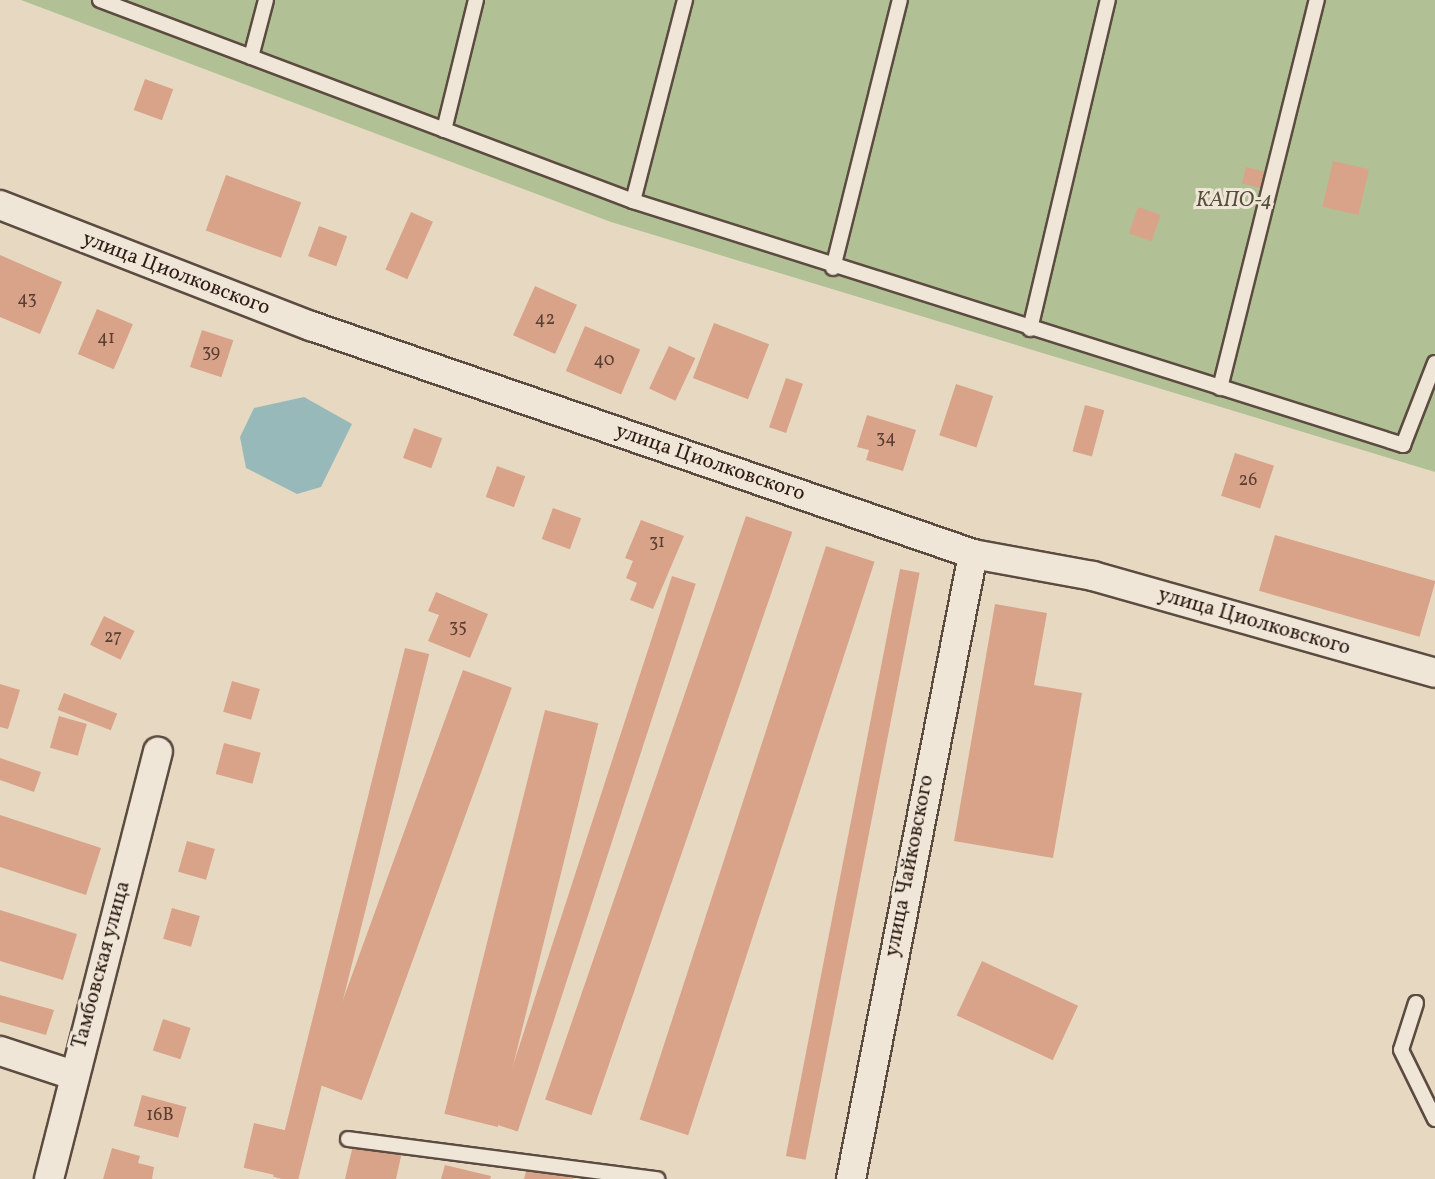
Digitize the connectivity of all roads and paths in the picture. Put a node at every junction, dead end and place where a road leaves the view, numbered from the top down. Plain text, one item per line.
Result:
1 (100, 0) edge
2 (266, 0) edge
3 (476, 0) edge
4 (685, 0) edge
5 (900, 0) edge
6 (1108, 0) edge
7 (1317, 0) edge
8 (251, 57) junction
9 (444, 130) junction
10 (633, 201) junction
11 (0, 205) edge
12 (833, 268) junction
13 (1030, 329) junction
14 (1435, 363) edge
15 (1220, 388) junction
16 (973, 554) junction
17 (1434, 670) edge
18 (158, 752) dead end
19 (1416, 1003) dead end
20 (0, 1051) edge
21 (73, 1075) junction
22 (1435, 1119) edge
23 (348, 1139) dead end
24 (49, 1179) edge
25 (657, 1179) edge
26 (851, 1179) edge

1 - 8 lane
2 - 8 lane
3 - 9 lane
4 - 10 lane
5 - 12 lane
6 - 13 lane
7 - 15 lane
8 - 9 lane
9 - 10 lane
10 - 12 lane
11 - 16 street, улица Циолковского
12 - 13 lane
13 - 15 lane
14 - 15 lane
16 - 17 street, улица Циолковского
16 - 26 street, улица Чайковского
18 - 21 street, Тамбовская улица
19 - 22 lane
20 - 21 street
21 - 24 street, Тамбовская улица
23 - 25 lane

